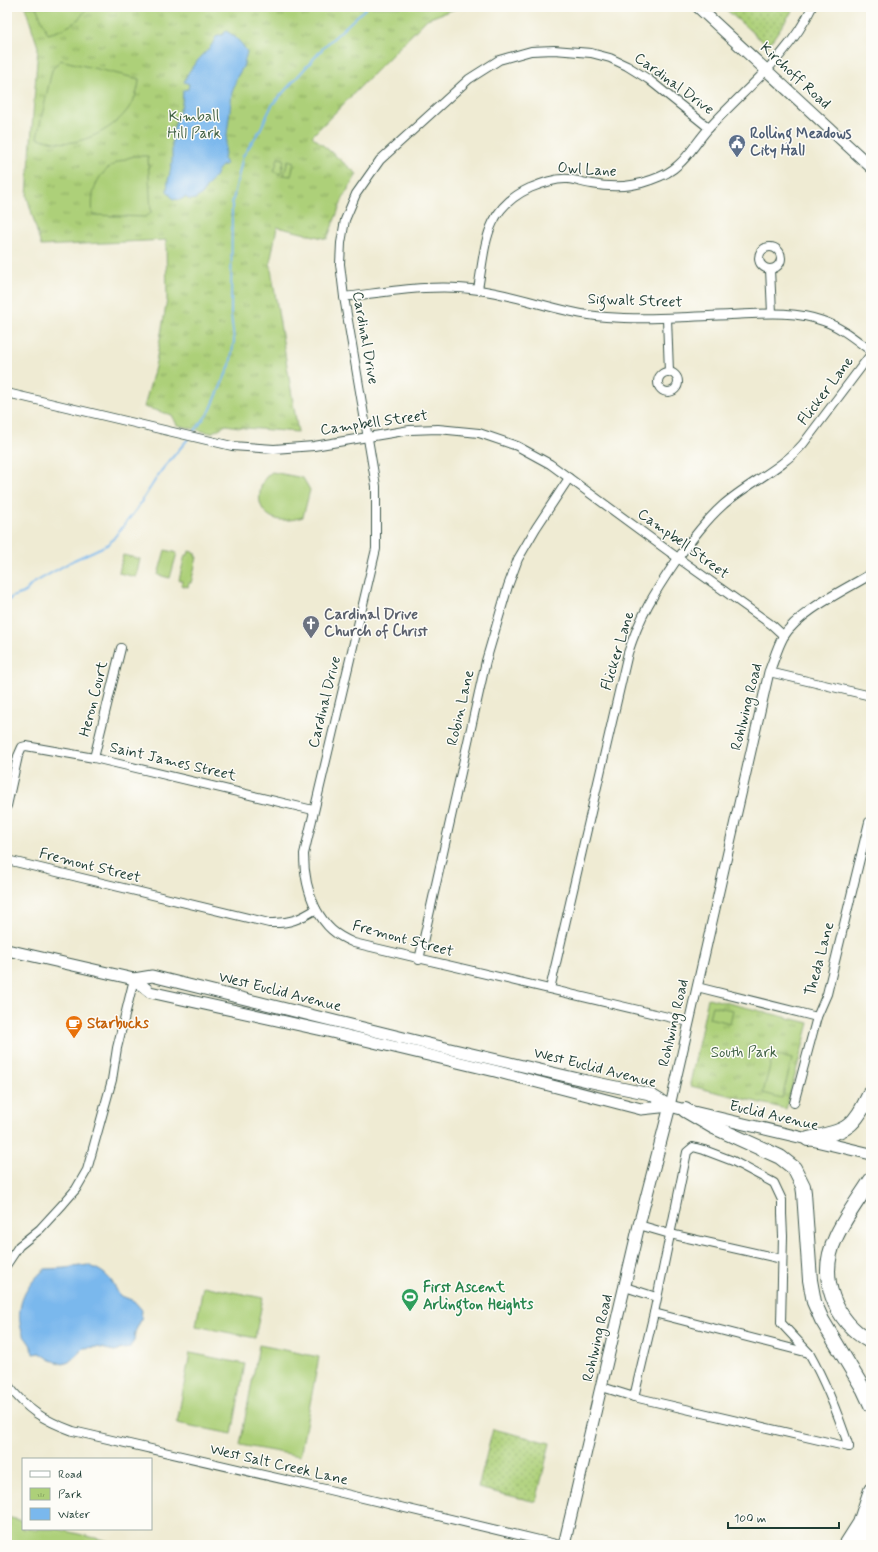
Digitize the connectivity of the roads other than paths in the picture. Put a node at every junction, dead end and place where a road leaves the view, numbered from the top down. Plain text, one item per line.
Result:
1 (698, 7) edge
2 (812, 7) edge
3 (767, 71) junction
4 (709, 128) junction
5 (871, 167) edge
6 (770, 269) dead end
7 (478, 289) junction
8 (344, 297) junction
9 (772, 313) junction
10 (667, 318) junction
11 (871, 353) edge
12 (669, 372) dead end
13 (7, 393) edge
14 (368, 438) junction
15 (569, 478) junction
16 (678, 558) junction
17 (871, 574) edge
18 (784, 636) junction
19 (121, 648) dead end
20 (769, 672) junction
21 (871, 696) edge
22 (94, 758) junction
23 (7, 806) edge
24 (313, 810) junction
25 (868, 822) dead end
26 (7, 860) edge
27 (316, 909) junction
28 (7, 950) edge
29 (420, 960) junction
30 (134, 979) junction
31 (697, 987) junction
32 (550, 989) junction
33 (817, 1017) junction
34 (689, 1022) junction
35 (871, 1090) edge
36 (794, 1103) dead end
37 (670, 1106) junction
38 (685, 1110) junction
39 (808, 1139) junction
40 (871, 1154) edge
41 (871, 1180) edge
42 (639, 1225) junction
43 (670, 1234) junction
44 (782, 1259) junction
45 (7, 1264) edge
46 (625, 1287) junction
47 (656, 1297) junction
48 (654, 1313) junction
49 (871, 1342) edge
50 (809, 1353) junction
51 (7, 1384) edge
52 (602, 1387) junction
53 (634, 1397) junction
54 (871, 1405) edge
55 (871, 1490) edge
56 (871, 1527) edge
57 (560, 1545) edge
58 (564, 1545) edge
59 (846, 1545) edge
60 (860, 1545) edge

1 - 3 main road, Kirchoff Road
2 - 3 street, Owl Lane
3 - 4 street, Owl Lane
3 - 5 main road, Kirchoff Road
4 - 7 street, Owl Lane
4 - 8 street, Cardinal Drive
6 - 9 street
7 - 8 street, Sigwalt Street
7 - 10 street, Sigwalt Street
8 - 14 street, Cardinal Drive
9 - 10 street, Sigwalt Street
9 - 11 street, Sigwalt Street
10 - 12 street
11 - 16 street, Flicker Lane
13 - 14 street, Campbell Street
14 - 15 street, Campbell Street
14 - 24 street, Cardinal Drive
15 - 16 street, Campbell Street
15 - 29 street, Robin Lane
16 - 18 street, Campbell Street
16 - 32 street, Flicker Lane
17 - 18 street, Rohlwing Road
18 - 20 street, Rohlwing Road
19 - 22 street, Heron Court
20 - 21 street
20 - 31 street, Rohlwing Road
22 - 23 street, Saint James Street
22 - 24 street, Saint James Street
24 - 27 street, Cardinal Drive
25 - 33 street, Theda Lane
26 - 27 street, Fremont Street
27 - 29 street, Fremont Street
28 - 30 main road, West Euclid Avenue
29 - 32 street, Fremont Street
30 - 37 main road, West Euclid Avenue
30 - 37 main road, West Euclid Avenue
30 - 45 street
31 - 33 street
31 - 34 street, Rohlwing Road
32 - 34 street, Fremont Street
33 - 36 street, Theda Lane
34 - 37 street, Rohlwing Road
35 - 39 highway
37 - 38 main road, Euclid Avenue
37 - 42 main road, Rohlwing Road
38 - 39 main road, Euclid Avenue
38 - 54 highway
39 - 40 main road, Euclid Avenue
41 - 49 highway
42 - 43 street
42 - 46 main road, Rohlwing Road
43 - 44 street
43 - 44 street
43 - 47 street
44 - 50 street
46 - 47 street
46 - 52 main road, Rohlwing Road
47 - 48 street
48 - 50 street
48 - 53 street
50 - 53 street
51 - 57 street, West Salt Creek Lane
52 - 53 street
52 - 58 main road, Rohlwing Road
55 - 59 highway
56 - 60 highway

